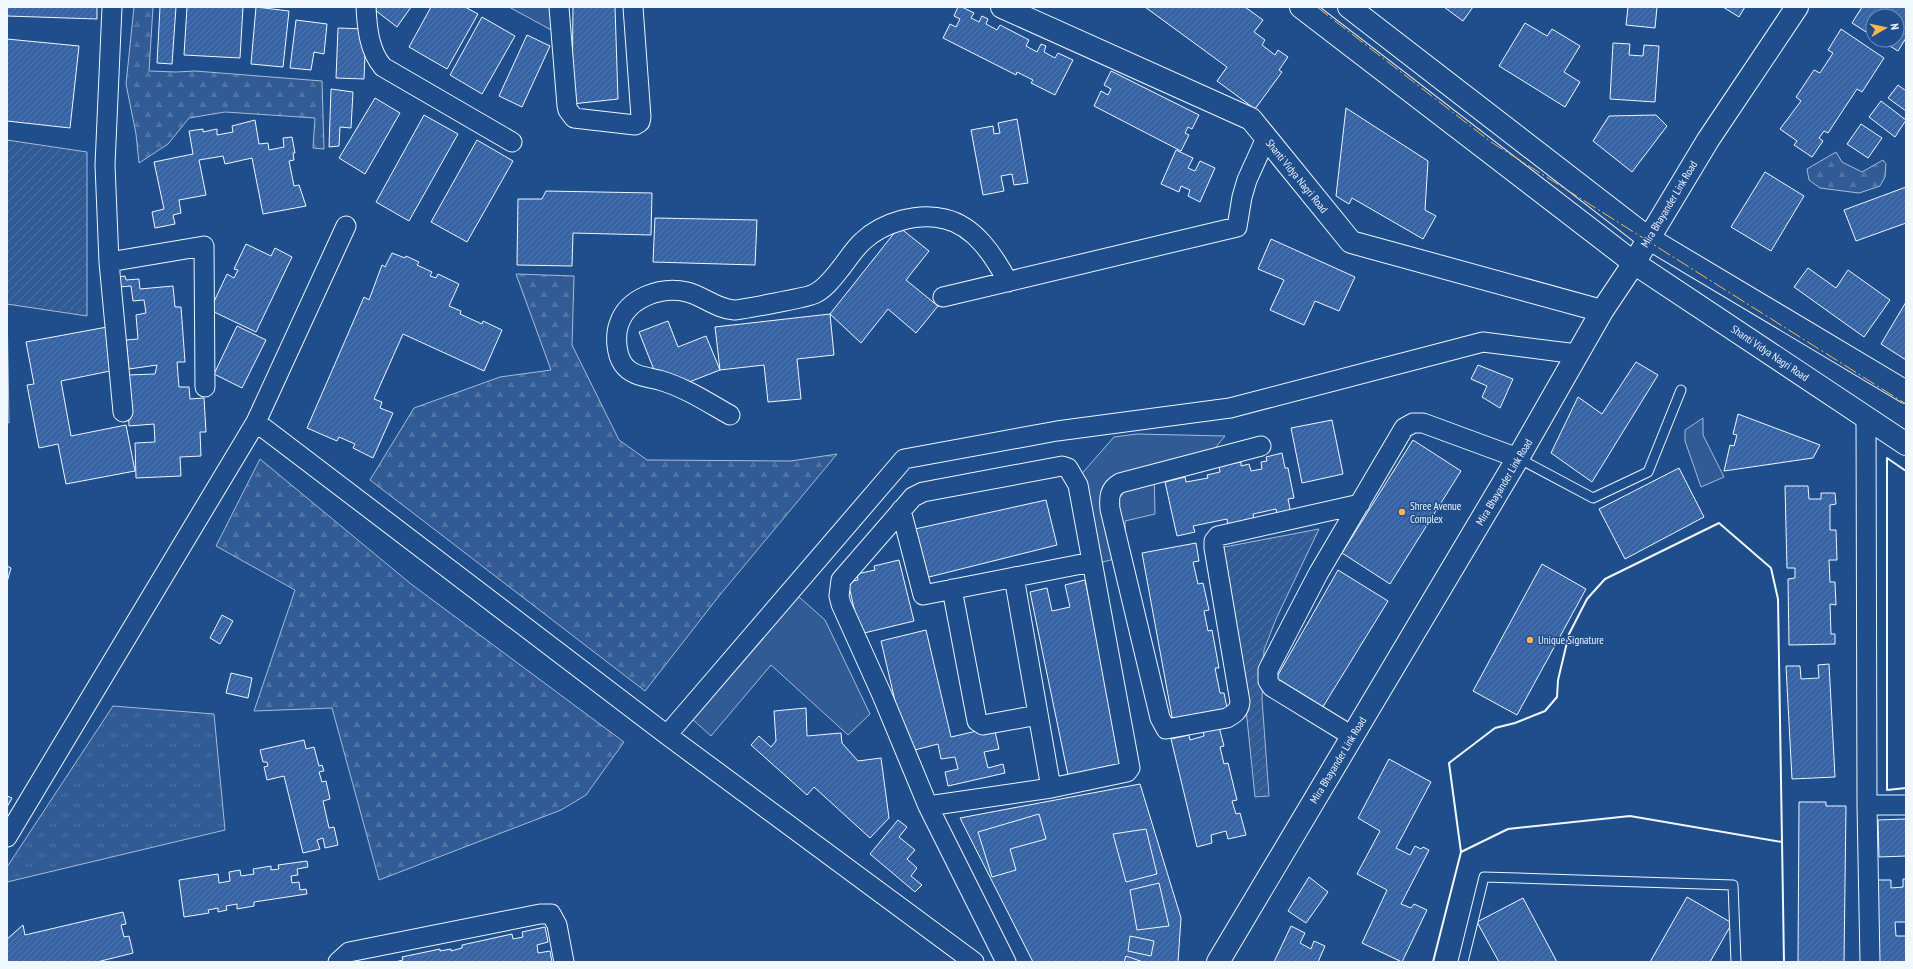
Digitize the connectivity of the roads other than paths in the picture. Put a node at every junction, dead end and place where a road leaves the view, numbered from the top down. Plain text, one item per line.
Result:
1 (112, 7) edge
2 (366, 7) edge
3 (559, 7) edge
4 (633, 7) edge
5 (1002, 7) edge
6 (1301, 7) edge
7 (1349, 7) edge
8 (1797, 7) edge
9 (1443, 79) junction
10 (1428, 104) junction
11 (1266, 138) junction
12 (512, 142) dead end
13 (1543, 157) junction
14 (1526, 180) junction
15 (346, 226) dead end
16 (1648, 238) junction
17 (109, 262) junction
18 (1634, 263) junction
19 (1008, 282) junction
20 (943, 297) dead end
21 (1602, 311) junction
22 (1577, 354) junction
23 (204, 387) dead end
24 (1681, 390) dead end
25 (1906, 392) edge
26 (123, 412) dead end
27 (730, 415) dead end
28 (1866, 417) junction
29 (256, 422) junction
30 (1906, 444) edge
31 (1261, 446) dead end
32 (1518, 458) junction
33 (1360, 504) junction
34 (901, 510) junction
35 (1092, 562) junction
36 (1014, 577) junction
37 (952, 590) junction
38 (1038, 715) junction
39 (667, 735) junction
40 (1352, 736) junction
41 (1051, 788) junction
42 (1867, 805) junction
43 (1906, 805) edge
44 (928, 806) junction
45 (7, 837) edge
46 (338, 962) edge
47 (564, 962) edge
48 (974, 962) edge
49 (1006, 962) edge
50 (1218, 962) edge
51 (1463, 962) edge
52 (1736, 962) edge
53 (1870, 962) edge

1 - 17 street
2 - 12 street
3 - 4 street
5 - 11 street, Shanti Vidya Nagri Road
6 - 10 street, Shanti Vidya Nagri Road
7 - 9 street
8 - 16 street, Mira Bhayander Link Road
9 - 10 street
9 - 13 street
10 - 14 street, Shanti Vidya Nagri Road
11 - 19 street
11 - 21 street, Shanti Vidya Nagri Road
13 - 14 street
13 - 16 street
14 - 18 street, Shanti Vidya Nagri Road
15 - 29 street
16 - 18 street, Mira Bhayander Link Road
16 - 25 street
17 - 23 street
17 - 26 street
18 - 21 street, Mira Bhayander Link Road
18 - 28 street, Shanti Vidya Nagri Road
19 - 20 street
19 - 27 street
21 - 22 street, Mira Bhayander Link Road
22 - 32 street, Mira Bhayander Link Road
22 - 39 street
24 - 32 lane
28 - 30 street, Shanti Vidya Nagri Road
28 - 42 street
29 - 39 street
29 - 45 street
31 - 33 street
32 - 33 street
32 - 40 street, Mira Bhayander Link Road
33 - 40 street
34 - 35 street
34 - 37 street
34 - 44 street
35 - 36 street
35 - 41 street
36 - 37 street
36 - 38 street
37 - 38 street
38 - 41 street
39 - 48 street
40 - 50 street, Mira Bhayander Link Road
41 - 44 street
42 - 43 street
42 - 53 street
44 - 49 street
46 - 47 street
51 - 52 lane

